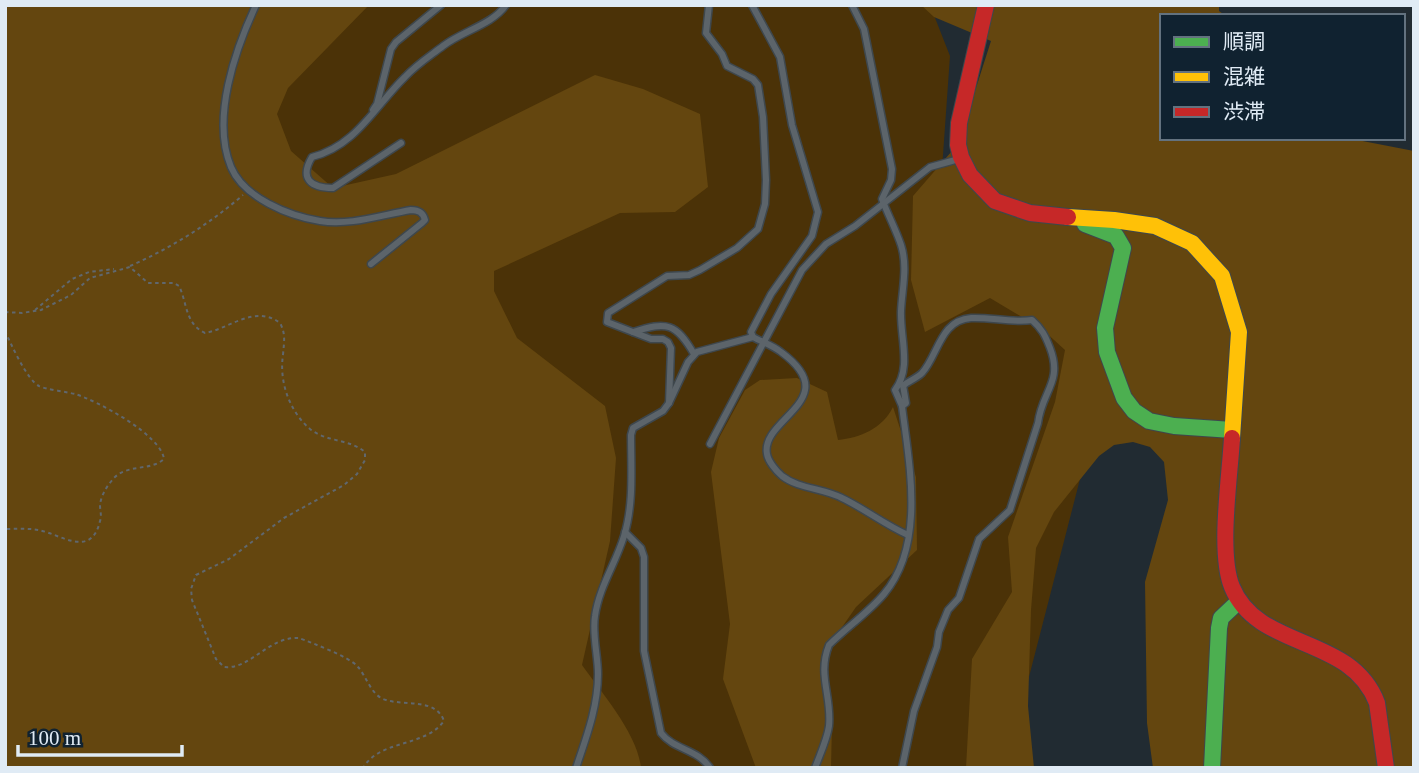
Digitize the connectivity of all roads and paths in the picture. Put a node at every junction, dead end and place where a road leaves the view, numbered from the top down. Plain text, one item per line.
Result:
1 (256, 5) edge
2 (441, 5) edge
3 (506, 5) edge
4 (709, 5) edge
5 (752, 5) edge
6 (852, 5) edge
7 (985, 5) edge
8 (372, 116) junction
9 (401, 143) dead end
10 (961, 158) junction
11 (249, 190) junction
12 (884, 203) junction
13 (1077, 216) junction
14 (371, 264) dead end
15 (129, 267) junction
16 (122, 268) junction
17 (5, 312) edge
18 (32, 312) junction
19 (5, 331) edge
20 (633, 332) junction
21 (752, 337) junction
22 (763, 342) junction
23 (694, 354) junction
24 (902, 385) junction
25 (669, 403) junction
26 (902, 406) junction
27 (1232, 430) junction
28 (710, 444) dead end
29 (5, 529) edge
30 (625, 533) junction
31 (908, 535) junction
32 (1238, 602) junction
33 (363, 768) edge
34 (576, 768) edge
35 (710, 768) edge
36 (816, 768) edge
37 (902, 768) edge
38 (1212, 768) edge
39 (1386, 768) edge

1 - 11 lane
2 - 8 lane
3 - 8 lane
4 - 20 lane
5 - 21 lane
6 - 12 lane
7 - 10 street
8 - 9 lane
10 - 12 lane
10 - 13 street
11 - 14 lane
11 - 15 path
12 - 22 lane
12 - 24 lane
13 - 27 street
13 - 27 street
15 - 16 path
15 - 33 path
16 - 18 path
16 - 18 path
17 - 18 path
19 - 29 path
20 - 23 lane
20 - 25 lane
21 - 22 lane
21 - 23 lane
22 - 28 lane
22 - 31 lane
23 - 25 lane
24 - 26 lane
24 - 26 lane
24 - 37 lane
25 - 30 lane
26 - 31 lane
27 - 32 street
30 - 34 lane
30 - 35 lane
31 - 36 lane
32 - 38 street
32 - 39 street

